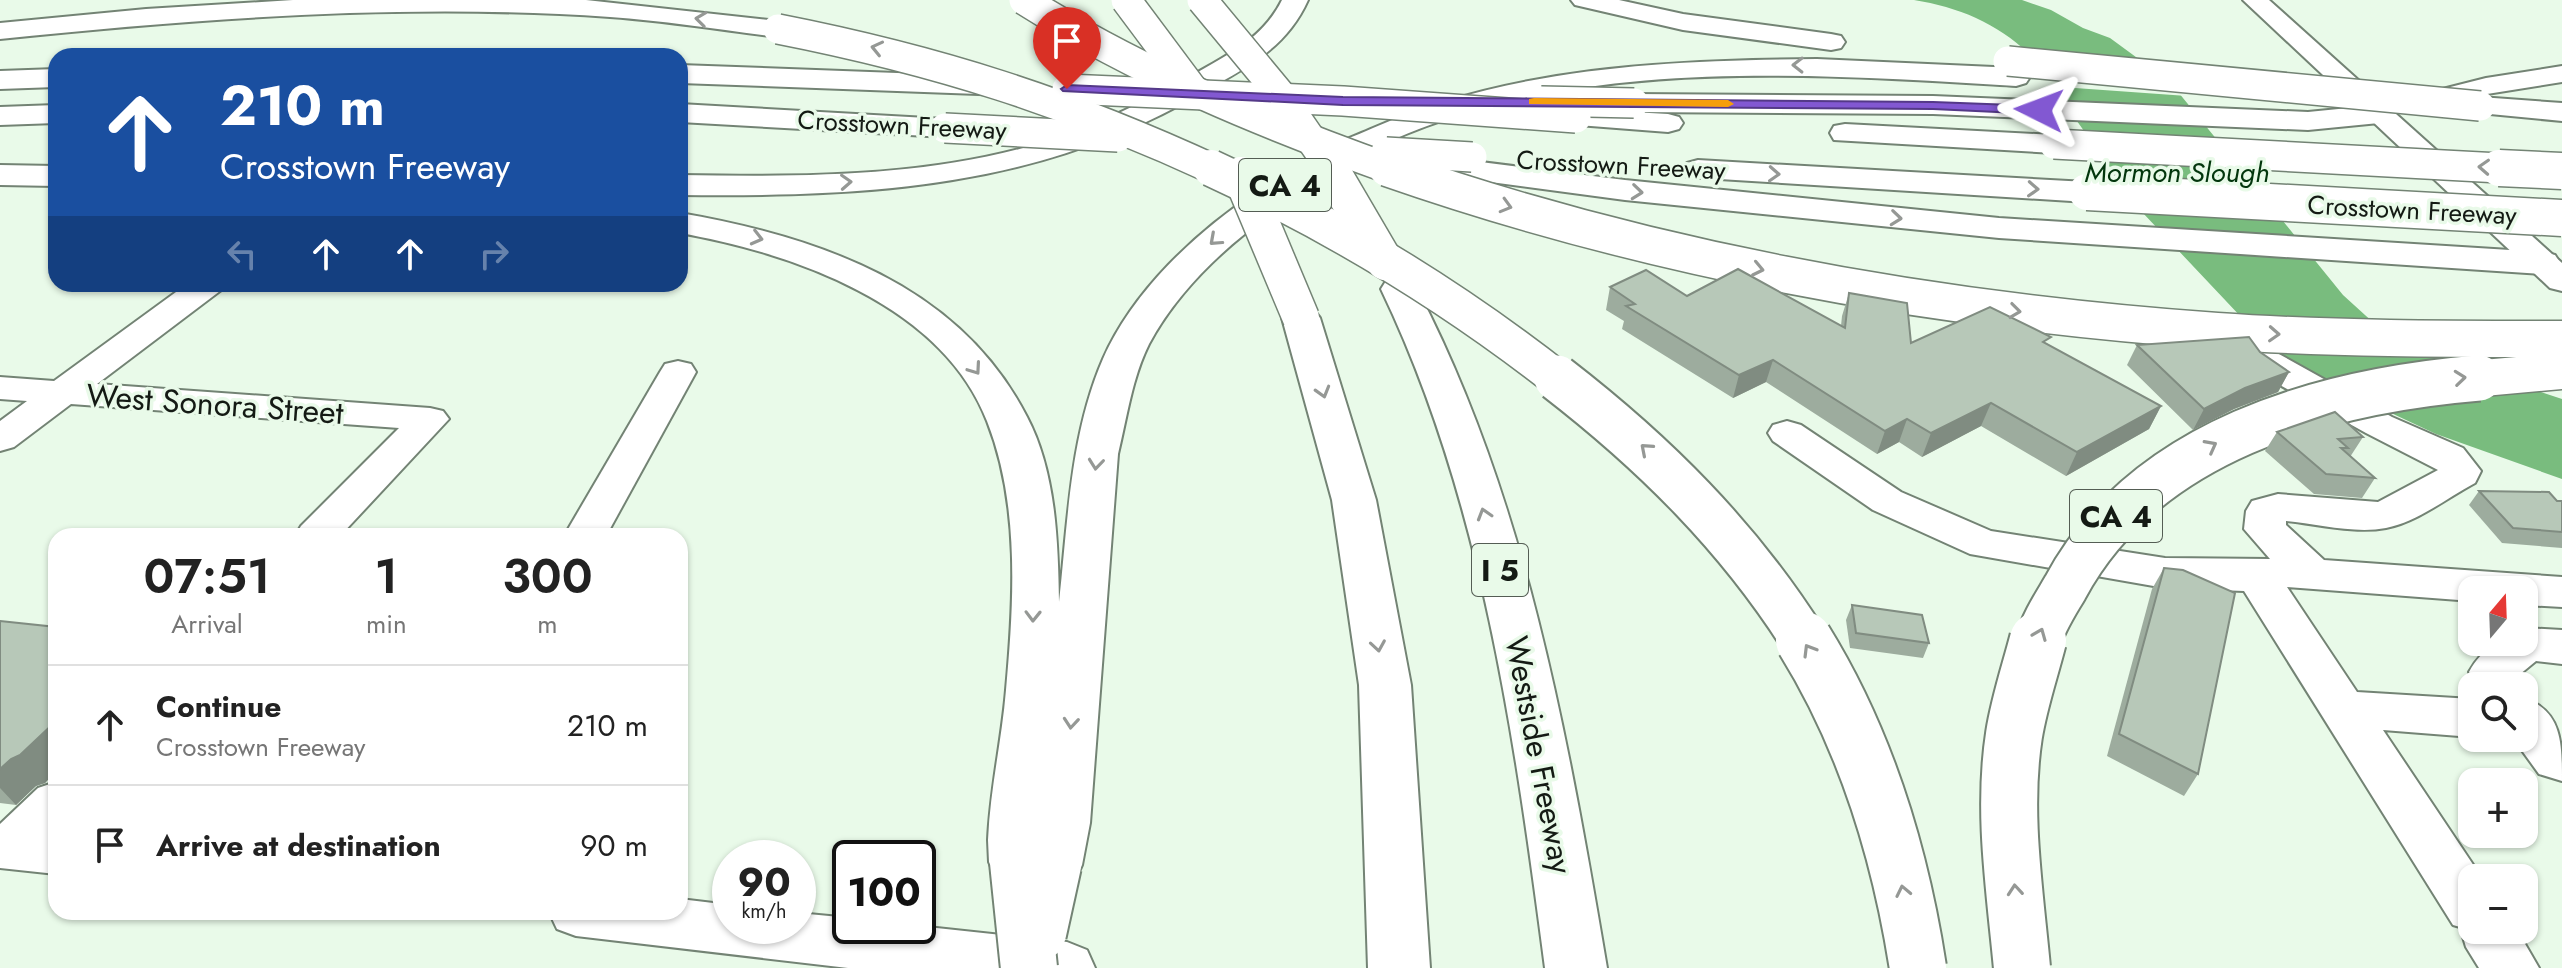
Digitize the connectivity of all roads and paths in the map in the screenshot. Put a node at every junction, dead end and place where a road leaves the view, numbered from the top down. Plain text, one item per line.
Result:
1 (208, 0) edge
2 (1024, 0) edge
3 (1126, 0) edge
4 (1202, 0) edge
5 (1295, 0) edge
6 (1584, 0) edge
7 (2255, 0) edge
8 (3, 30) edge
9 (2012, 69) junction
10 (688, 74) edge
11 (2562, 74) edge
12 (48, 78) edge
13 (0, 80) edge
14 (1343, 101) junction
15 (2562, 112) edge
16 (688, 113) edge
17 (48, 114) edge
18 (2379, 114) junction
19 (0, 116) edge
20 (1231, 142) junction
21 (1460, 163) junction
22 (2562, 171) edge
23 (0, 175) edge
24 (48, 176) edge
25 (688, 185) edge
26 (2562, 218) edge
27 (688, 225) edge
28 (2555, 270) edge
29 (197, 292) edge
30 (2562, 339) edge
31 (2264, 361) edge
32 (2562, 371) edge
33 (678, 372) dead end
34 (0, 388) edge
35 (61, 393) junction
36 (1787, 433) dead end
37 (0, 439) edge
38 (324, 528) edge
39 (590, 528) edge
40 (2313, 574) junction
41 (2257, 576) junction
42 (2562, 592) edge
43 (2562, 647) edge
44 (2492, 672) edge
45 (2342, 709) junction
46 (2458, 717) edge
47 (2538, 736) edge
48 (2562, 761) edge
49 (48, 814) edge
50 (23, 849) edge
51 (1035, 864) junction
52 (2458, 887) edge
53 (646, 920) edge
54 (2495, 944) edge
55 (1030, 968) edge
56 (1067, 968) edge
57 (1399, 968) edge
58 (1576, 968) edge
59 (1918, 968) edge
60 (2022, 968) edge
61 (2511, 968) edge

1 - 8 highway
2 -> 30 highway, bridge
3 - 20 highway, bridge
58 -> 4 highway, Westside Freeway / I 5, bridge
25 -> 5 highway
6 - 9 highway
7 - 18 street
59 -> 8 highway, bridge
9 - 15 highway, CA 4, bridge
9 -> 51 highway, CA 4
10 - 14 highway, Crosstown Freeway, bridge
11 - 18 street
12 - 13 highway
14 - 18 highway, bridge
22 -> 14 highway, Crosstown Freeway, bridge
16 - 20 highway, Crosstown Freeway / CA 4, bridge
17 - 19 highway
18 - 28 street
20 - 21 highway, Crosstown Freeway, bridge
20 -> 57 highway, bridge
21 -> 26 highway, Crosstown Freeway, bridge
21 -> 28 highway
23 - 24 highway
27 -> 51 highway
29 - 35 street
31 - 40 street
60 -> 32 highway, CA 4, bridge
33 - 39 street
34 - 35 street, West Sonora Street
35 - 37 street
35 - 38 street, West Sonora Street
36 - 41 street
40 - 41 street
40 - 42 street
41 - 45 street
43 - 44 street
45 - 46 street
45 - 52 street
47 - 48 street
49 - 50 street
51 - 55 highway, CA 4, bridge
53 - 56 street
54 - 61 street

